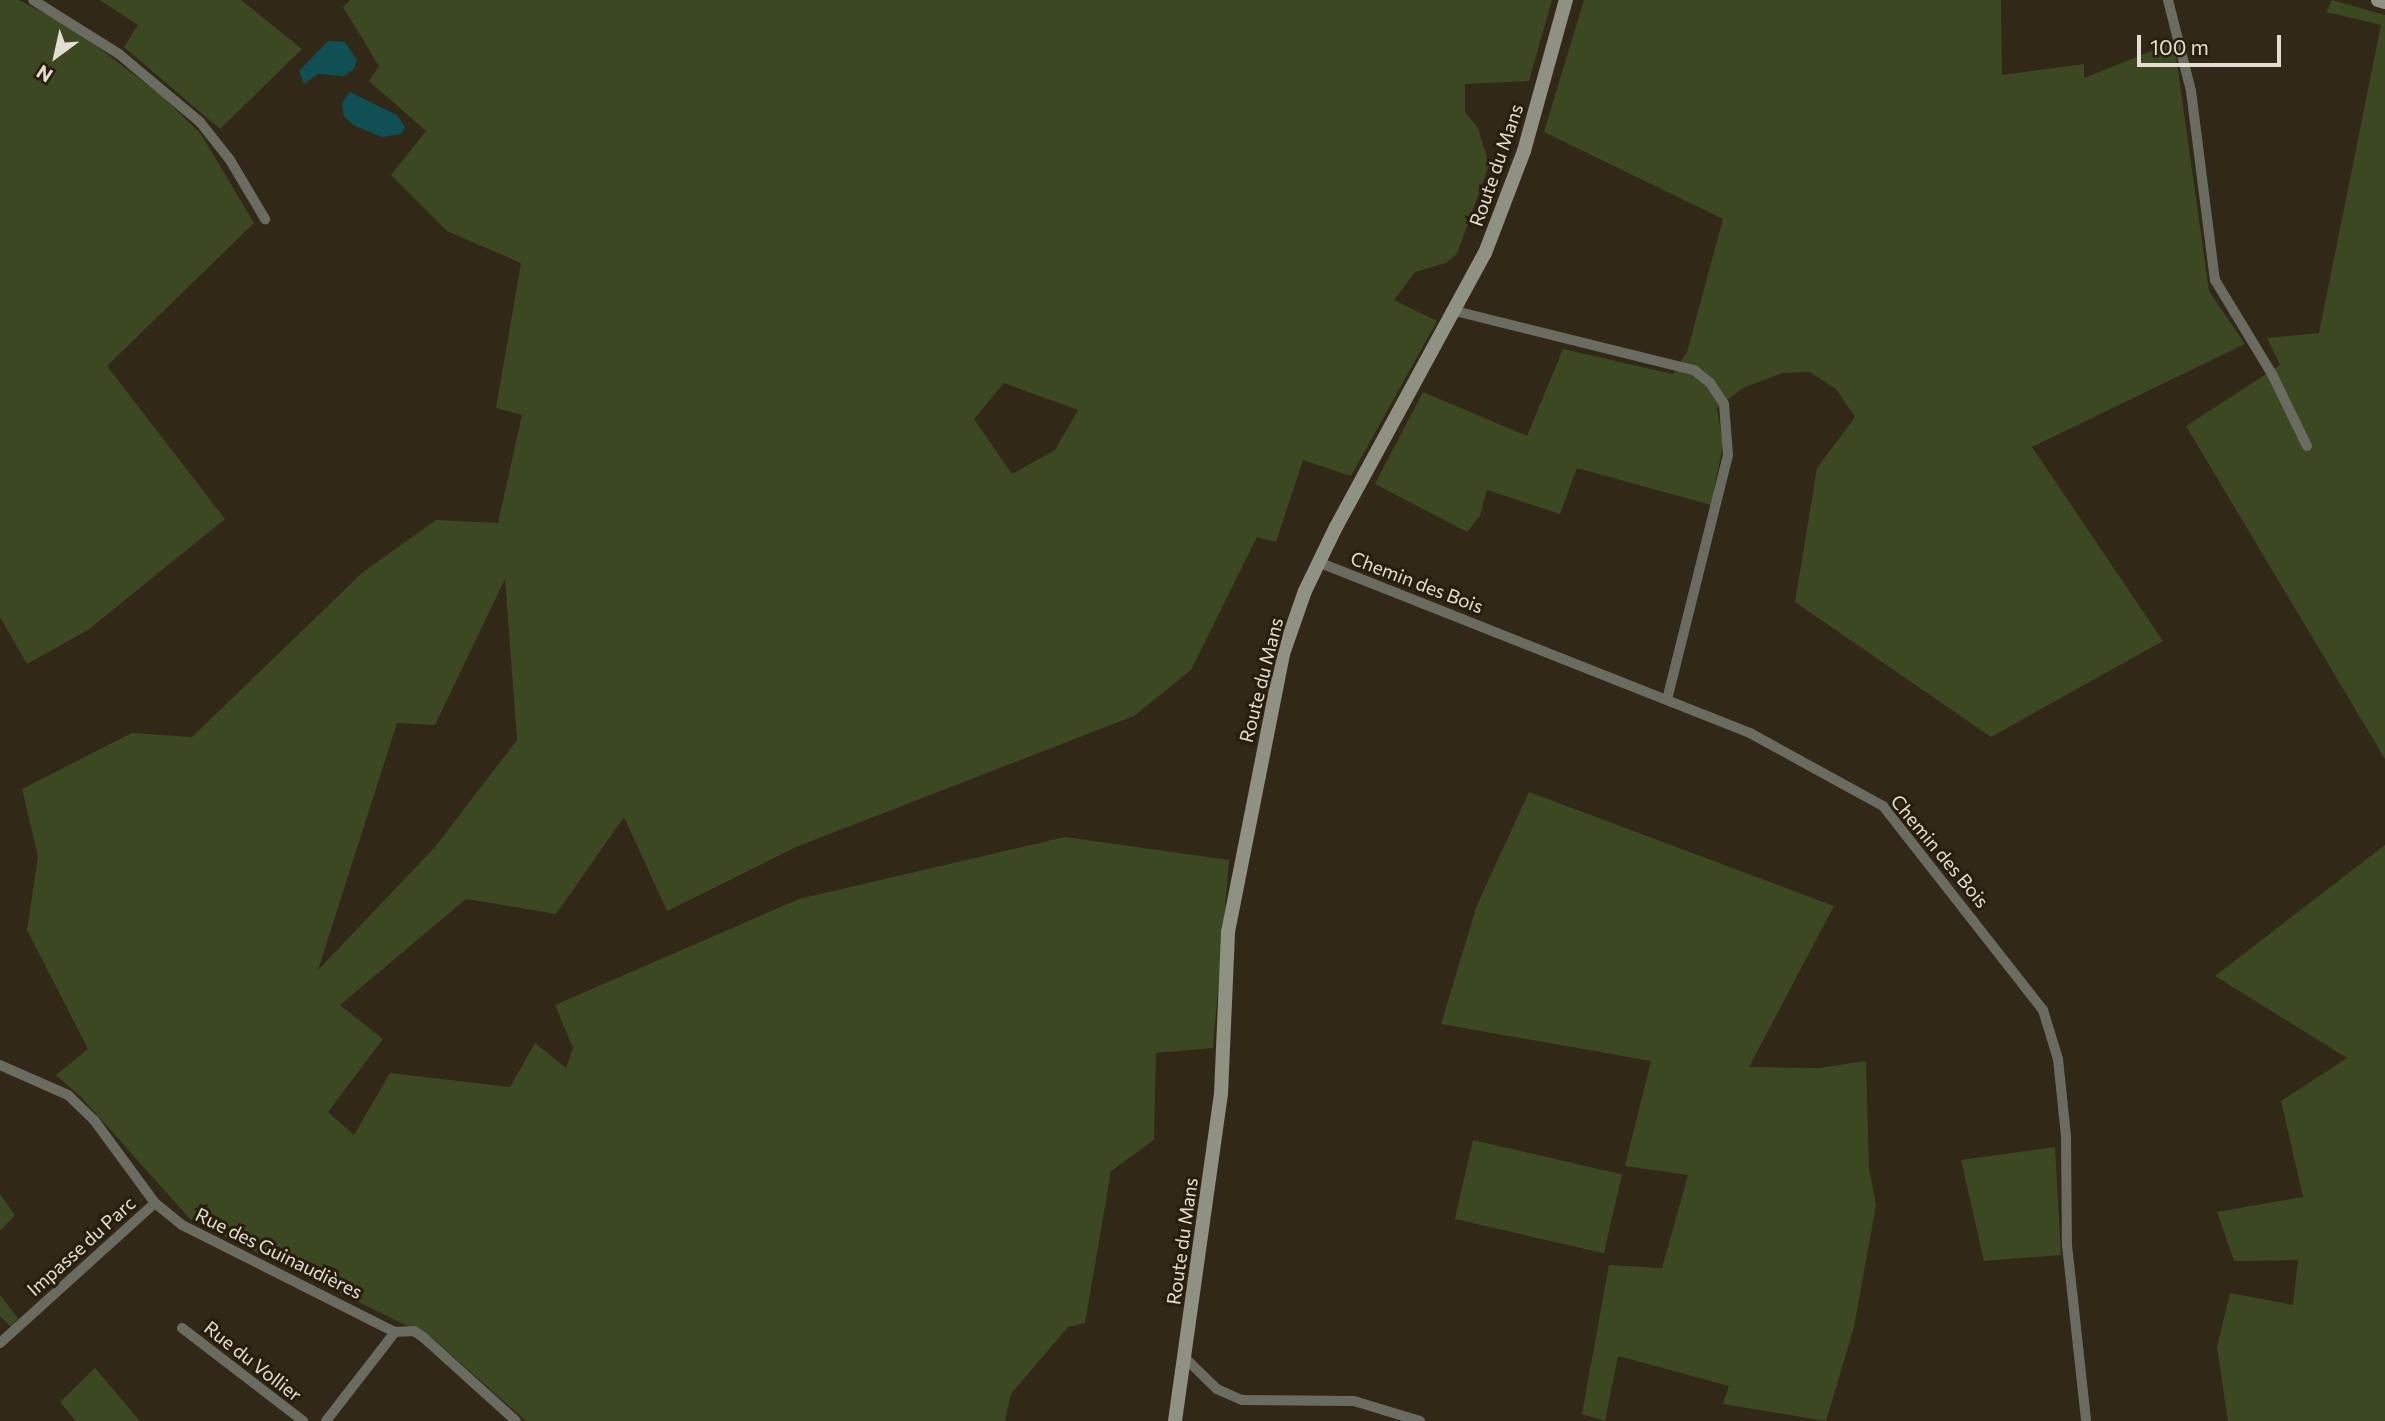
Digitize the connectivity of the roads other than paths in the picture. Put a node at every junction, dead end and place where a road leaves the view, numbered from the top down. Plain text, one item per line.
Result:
1 (33, 0) edge
2 (1566, 0) edge
3 (2168, 0) edge
4 (2378, 0) edge
5 (2385, 2) edge
6 (265, 219) dead end
7 (1455, 311) junction
8 (2307, 446) dead end
9 (1318, 562) junction
10 (1667, 699) junction
11 (0, 1065) edge
12 (155, 1203) junction
13 (182, 1328) dead end
14 (395, 1332) junction
15 (0, 1343) edge
16 (1185, 1358) junction
17 (303, 1421) edge
18 (326, 1421) edge
19 (516, 1421) edge
20 (1175, 1421) edge
21 (1420, 1421) edge
22 (2086, 1421) edge

1 - 6 street
2 - 7 street, Route du Mans
3 - 8 street
4 - 5 street
7 - 9 street, Route du Mans
7 - 10 street
9 - 10 street, Chemin des Bois
9 - 16 street, Route du Mans
10 - 22 street, Chemin des Bois
11 - 12 street, Rue des Guinaudières
12 - 14 street, Rue des Guinaudières
12 - 15 street, Impasse du Parc
13 - 17 street, Rue du Vollier
14 - 18 street
14 - 19 street, Rue des Guinaudières
16 - 20 street, Route du Mans
16 - 21 street

